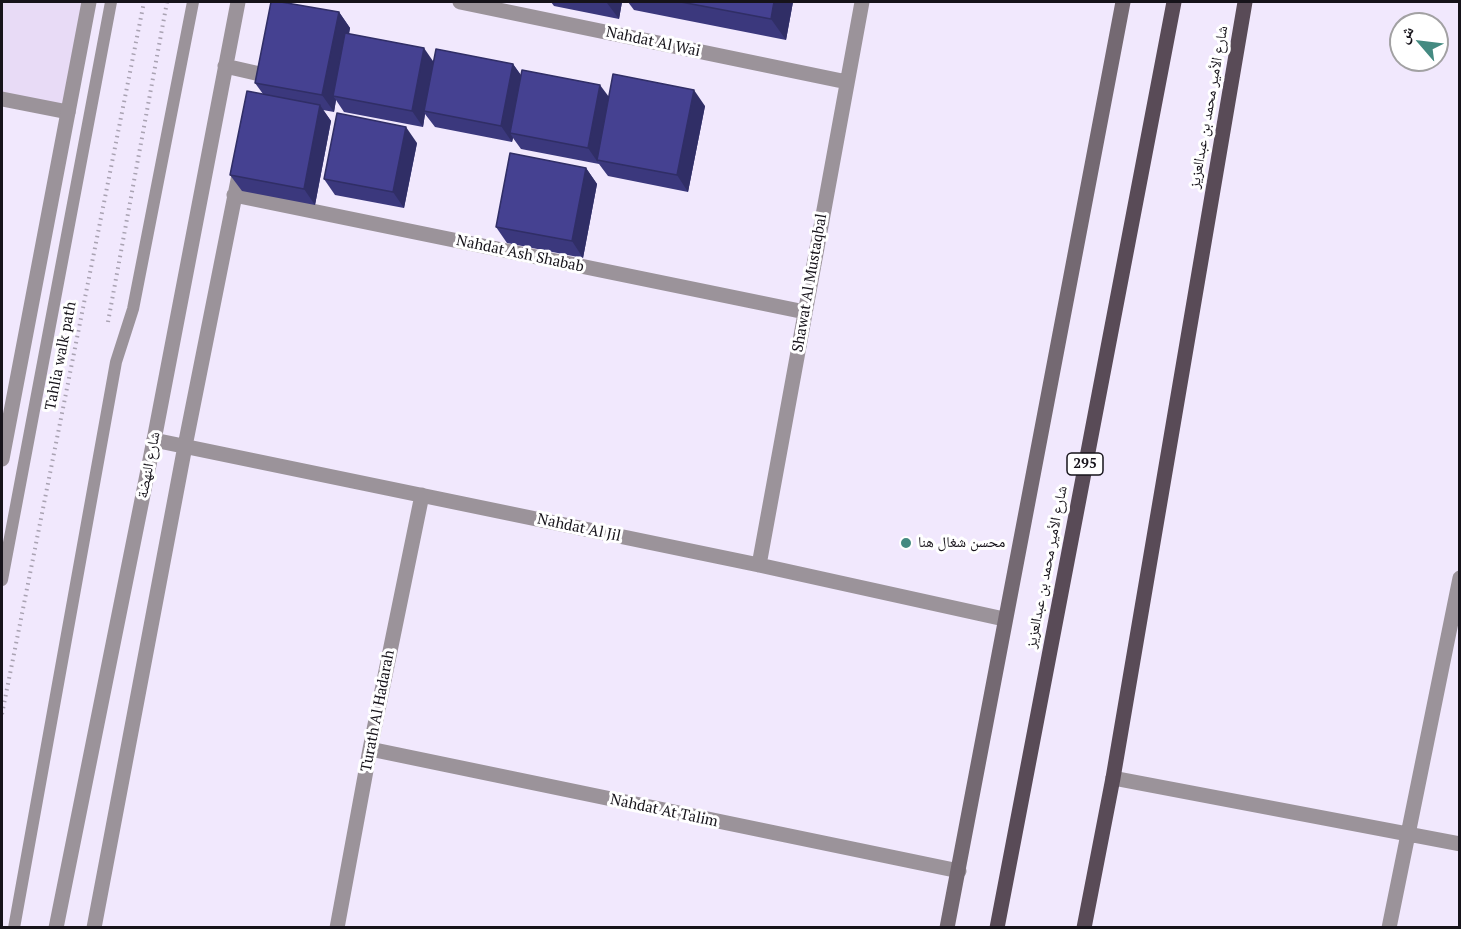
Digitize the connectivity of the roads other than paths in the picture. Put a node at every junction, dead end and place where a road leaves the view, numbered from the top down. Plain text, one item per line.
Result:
1 (89, 2) edge
2 (111, 2) edge
3 (193, 2) edge
4 (238, 2) edge
5 (459, 2) edge
6 (861, 2) edge
7 (1123, 2) edge
8 (1174, 2) edge
9 (1245, 2) edge
10 (225, 66) junction
11 (260, 74) edge
12 (847, 82) junction
13 (2, 99) edge
14 (68, 112) junction
15 (244, 151) edge
16 (234, 195) junction
17 (805, 312) junction
18 (154, 440) junction
19 (185, 446) junction
20 (2, 459) edge
21 (422, 495) junction
22 (759, 565) junction
23 (1460, 578) edge
24 (2, 580) edge
25 (1004, 619) junction
26 (370, 749) junction
27 (1113, 778) junction
28 (1408, 834) junction
29 (1460, 844) edge
30 (959, 871) junction
31 (14, 927) edge
32 (56, 927) edge
33 (94, 927) edge
34 (337, 927) edge
35 (947, 927) edge
36 (997, 927) edge
37 (1084, 927) edge
38 (1389, 927) edge

1 - 14 street
2 - 24 lane
3 - 31 lane
4 - 10 street, شارع النهضة
5 - 12 street, Nahdat Al Wai
6 - 12 street, Shawat Al Mustaqbal
7 - 25 main road
8 - 36 main road, شارع الأمير محمد بن عبدالعزيز / 295
9 - 27 main road, شارع الأمير محمد بن عبدالعزيز
10 - 11 street
10 - 18 street, شارع النهضة
12 - 17 street, Shawat Al Mustaqbal
13 - 14 street
14 - 20 street
15 - 16 street
16 - 17 street, Nahdat Ash Shabab
16 - 19 street
17 - 22 street, Shawat Al Mustaqbal
18 - 19 street, Nahdat Al Jil
18 - 32 street, شارع النهضة
19 - 21 street, Nahdat Al Jil
19 - 33 street
21 - 22 street, Nahdat Al Jil
21 - 26 street, Turath Al Hadarah
22 - 25 street, Nahdat Al Jil
23 - 28 street
25 - 30 main road
26 - 30 street, Nahdat At Talim
26 - 34 street, Turath Al Hadarah
27 - 28 street
27 - 37 main road, شارع الأمير محمد بن عبدالعزيز
28 - 29 street
28 - 38 street
30 - 35 main road

